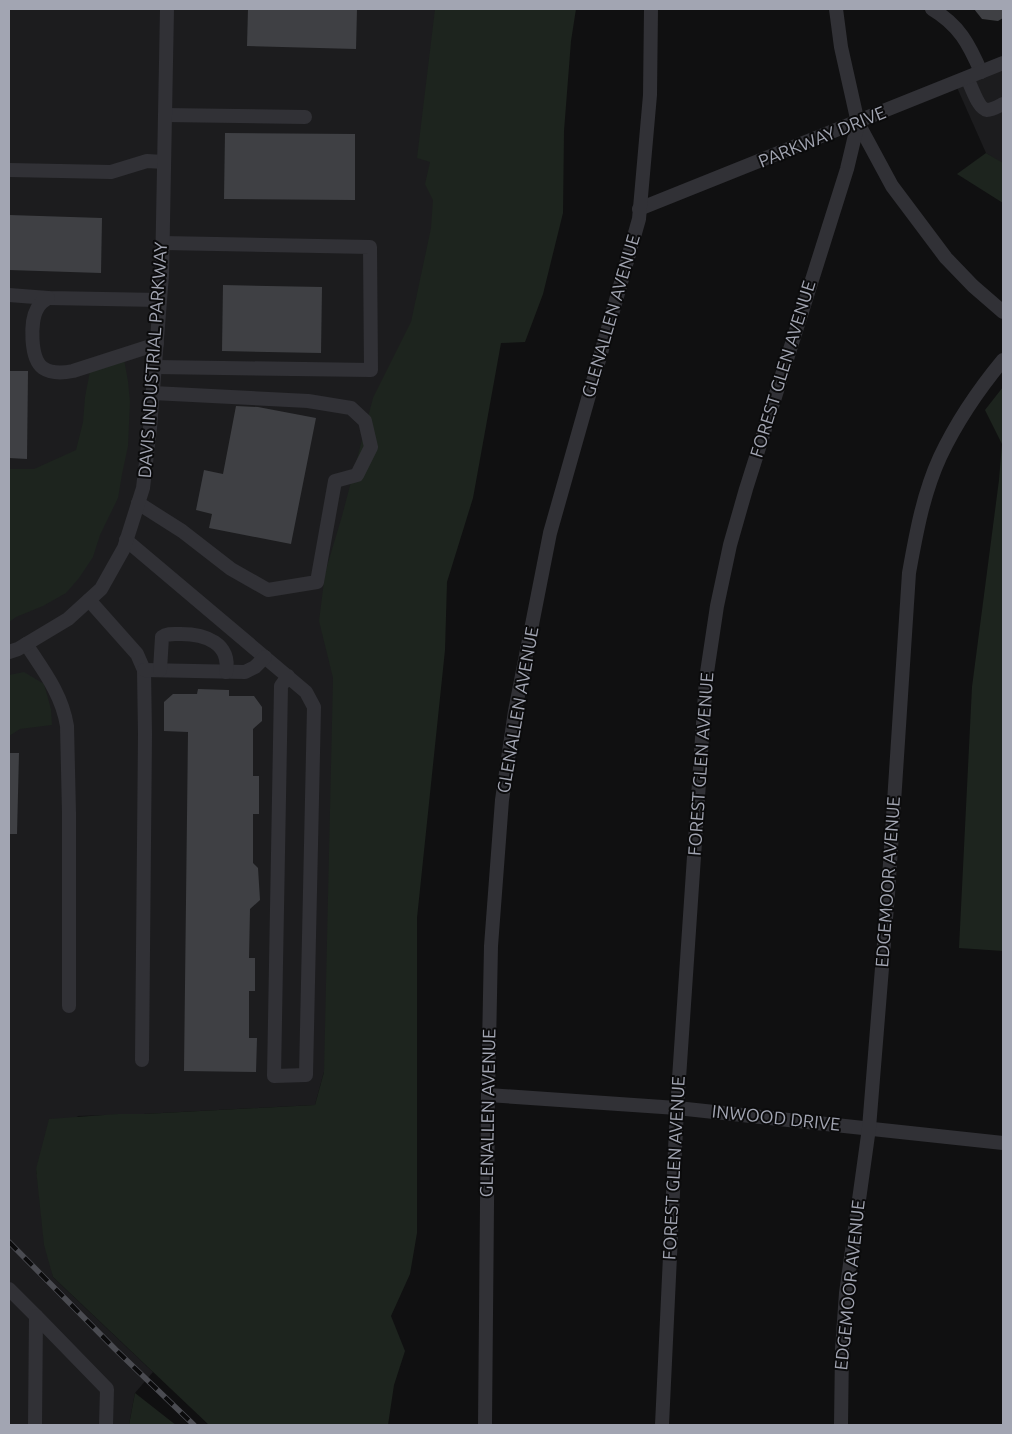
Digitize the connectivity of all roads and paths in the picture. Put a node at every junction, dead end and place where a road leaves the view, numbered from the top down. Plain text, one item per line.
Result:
1 (167, 9) edge
2 (651, 9) edge
3 (836, 9) edge
4 (932, 9) edge
5 (1003, 63) edge
6 (981, 72) junction
7 (967, 78) junction
8 (1003, 104) edge
9 (165, 115) junction
10 (304, 117) dead end
11 (858, 122) junction
12 (164, 162) junction
13 (9, 170) edge
14 (640, 209) junction
15 (163, 243) junction
16 (9, 295) edge
17 (48, 298) junction
18 (160, 300) junction
19 (1003, 312) edge
20 (157, 344) junction
21 (1003, 360) edge
22 (155, 367) junction
23 (153, 393) junction
24 (138, 503) junction
25 (126, 540) junction
26 (89, 600) junction
27 (26, 644) junction
28 (9, 652) edge
29 (265, 657) junction
30 (144, 670) junction
31 (160, 670) junction
32 (226, 672) junction
33 (288, 676) junction
34 (69, 1006) dead end
35 (142, 1060) dead end
36 (488, 1095) junction
37 (677, 1108) junction
38 (869, 1128) junction
39 (1003, 1142) edge
40 (9, 1289) edge
41 (36, 1316) junction
42 (35, 1425) edge
43 (106, 1425) edge
44 (485, 1425) edge
45 (662, 1425) edge
46 (840, 1425) edge

1 - 9 street, DAVIS INDUSTRIAL PARKWAY
2 - 14 street, GLENALLEN AVENUE
3 - 11 street
4 - 6 street
5 - 6 street, PARKWAY DRIVE
6 - 7 street, PARKWAY DRIVE
7 - 8 street
7 - 11 street, PARKWAY DRIVE
9 - 10 street
9 - 12 street, DAVIS INDUSTRIAL PARKWAY
11 - 14 street, PARKWAY DRIVE
11 - 19 street
11 - 37 street, FOREST GLEN AVENUE
12 - 13 street
12 - 15 street, DAVIS INDUSTRIAL PARKWAY
14 - 36 street, GLENALLEN AVENUE
15 - 18 street, DAVIS INDUSTRIAL PARKWAY
15 - 22 street
16 - 17 street
17 - 18 street
17 - 20 street
18 - 20 street, DAVIS INDUSTRIAL PARKWAY
20 - 22 street, DAVIS INDUSTRIAL PARKWAY
21 - 38 street, EDGEMOOR AVENUE
22 - 23 street, DAVIS INDUSTRIAL PARKWAY
23 - 24 street, DAVIS INDUSTRIAL PARKWAY
23 - 24 street
24 - 25 street, DAVIS INDUSTRIAL PARKWAY
25 - 26 street, DAVIS INDUSTRIAL PARKWAY
25 - 29 street
26 - 27 street, DAVIS INDUSTRIAL PARKWAY
26 - 30 street
27 - 28 street, DAVIS INDUSTRIAL PARKWAY
27 - 34 street
29 - 32 street
29 - 33 street
30 - 31 street
30 - 35 street
31 - 32 street
31 - 32 street
33 - 33 street
36 - 37 street, INWOOD DRIVE
36 - 44 street, GLENALLEN AVENUE
37 - 38 street, INWOOD DRIVE
37 - 45 street, FOREST GLEN AVENUE
38 - 39 street, INWOOD DRIVE
38 - 46 street, EDGEMOOR AVENUE
40 - 41 street
41 - 42 street
41 - 43 street

